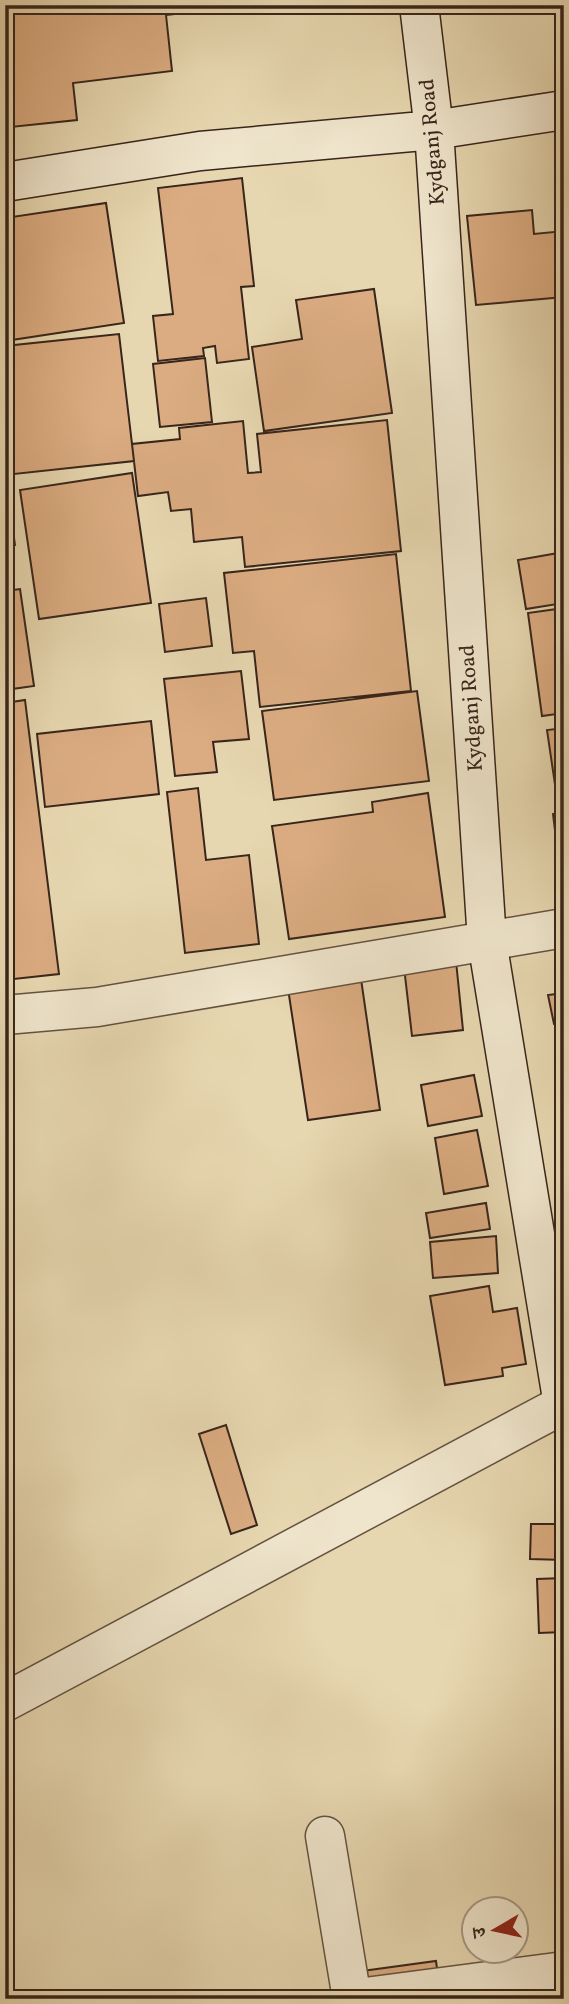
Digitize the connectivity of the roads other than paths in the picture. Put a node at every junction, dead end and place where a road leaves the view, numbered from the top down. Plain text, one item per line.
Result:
1 (419, 5) edge
2 (564, 110) edge
3 (434, 130) junction
4 (5, 182) edge
5 (564, 928) edge
6 (487, 941) junction
7 (5, 1014) edge
8 (563, 1408) edge
9 (5, 1702) edge
10 (325, 1836) dead end
11 (564, 1971) edge
12 (351, 1999) edge

1 - 3 main road, Kydganj Road
2 - 3 main road
3 - 4 main road
3 - 6 main road, Kydganj Road
5 - 6 main road
6 - 7 main road
6 - 8 main road, Kydganj Road
8 - 9 main road
10 - 12 main road
11 - 12 main road

